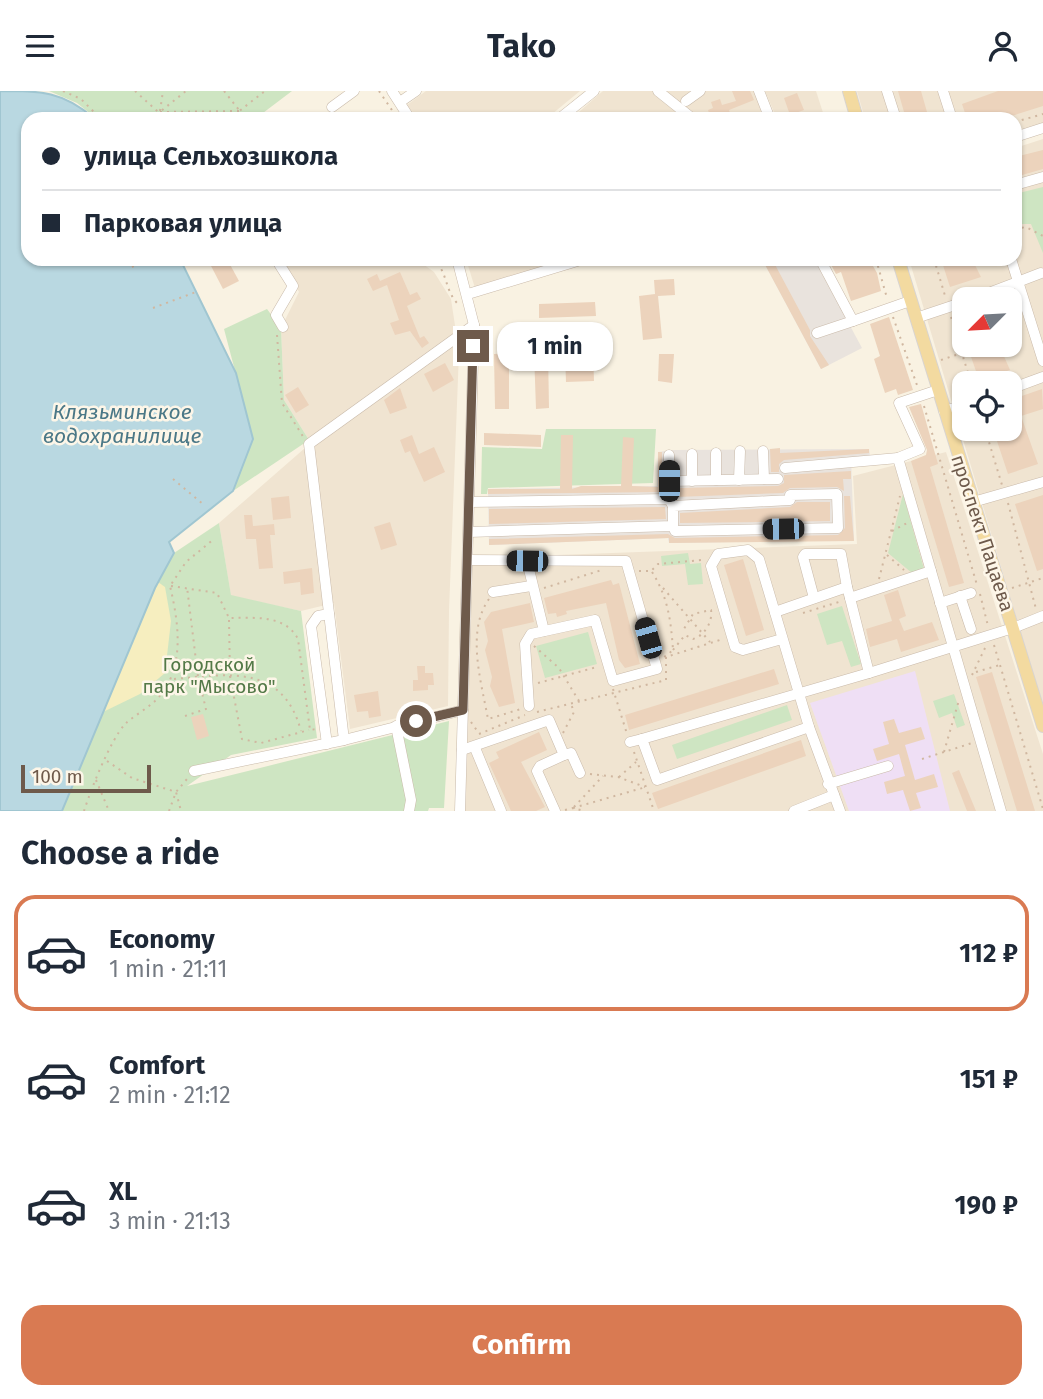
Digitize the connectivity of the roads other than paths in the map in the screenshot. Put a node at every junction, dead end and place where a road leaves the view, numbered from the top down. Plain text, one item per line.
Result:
1 (354, 91) edge
2 (392, 91) edge
3 (416, 91) edge
4 (594, 91) edge
5 (658, 91) edge
6 (700, 91) edge
7 (759, 91) edge
8 (849, 91) edge
9 (887, 91) edge
10 (943, 91) edge
11 (686, 101) dead end
12 (400, 102) junction
13 (332, 107) dead end
14 (404, 112) edge
15 (568, 112) edge
16 (684, 112) edge
17 (767, 112) edge
18 (855, 112) edge
19 (894, 112) edge
20 (950, 112) edge
21 (1043, 128) edge
22 (1022, 135) edge
23 (1043, 177) edge
24 (1022, 183) edge
25 (280, 266) edge
26 (459, 266) edge
27 (561, 266) edge
28 (824, 266) edge
29 (900, 266) edge
30 (1014, 266) edge
31 (1041, 273) edge
32 (1020, 283) junction
33 (1008, 287) edge
34 (468, 294) junction
35 (910, 301) junction
36 (952, 306) edge
37 (916, 318) junction
38 (853, 321) junction
39 (474, 325) junction
40 (283, 327) dead end
41 (817, 333) dead end
42 (1043, 361) edge
43 (1043, 377) edge
44 (1022, 385) edge
45 (938, 390) junction
46 (952, 409) edge
47 (944, 411) junction
48 (740, 451) dead end
49 (763, 451) dead end
50 (716, 453) dead end
51 (692, 454) dead end
52 (669, 455) dead end
53 (898, 458) junction
54 (785, 468) dead end
55 (764, 479) junction
56 (778, 479) dead end
57 (716, 480) junction
58 (739, 480) junction
59 (669, 481) junction
60 (692, 481) junction
61 (1043, 482) edge
62 (470, 502) junction
63 (671, 502) junction
64 (973, 502) junction
65 (673, 526) junction
66 (469, 532) junction
67 (468, 560) junction
68 (527, 561) junction
69 (931, 571) junction
70 (847, 587) junction
71 (532, 589) junction
72 (493, 592) road end
73 (976, 595) road end
74 (960, 596) junction
75 (814, 598) junction
76 (850, 598) junction
77 (940, 603) junction
78 (775, 612) junction
79 (329, 614) junction
80 (1042, 616) edge
81 (1013, 628) junction
82 (971, 629) dead end
83 (544, 631) junction
84 (782, 639) junction
85 (952, 647) junction
86 (869, 673) junction
87 (799, 693) junction
88 (1039, 697) edge
89 (463, 710) junction
90 (530, 711) road end
91 (396, 726) junction
92 (1043, 726) edge
93 (810, 727) junction
94 (642, 739) junction
95 (344, 740) junction
96 (630, 742) dead end
97 (327, 744) junction
98 (475, 748) junction
99 (462, 750) junction
100 (564, 755) junction
101 (888, 766) dead end
102 (194, 771) road end
103 (580, 773) road end
104 (828, 784) junction
105 (834, 795) junction
106 (409, 811) edge
107 (460, 811) edge
108 (500, 811) edge
109 (555, 811) edge
110 (793, 811) edge
111 (840, 811) edge
112 (1001, 811) edge

1 - 13 street
2 - 12 street
3 - 12 street
4 - 15 street
5 - 16 street
6 - 11 street
7 - 17 street
8 - 18 main road
9 - 19 street
10 - 20 street
12 - 14 street
21 - 22 street
23 - 24 street
25 - 40 street
26 - 34 street
27 - 34 street
28 - 38 street
29 - 35 main road, проспект Пацаева
30 - 32 street
31 - 32 street
32 - 33 street
32 - 42 street
34 - 39 street
35 - 37 main road, проспект Пацаева
35 - 38 street
36 - 37 street
37 - 45 main road, проспект Пацаева
38 - 41 street
39 - 62 street
39 - 79 street
43 - 44 street
45 - 47 main road, проспект Пацаева
45 - 53 street
46 - 47 street
47 - 64 main road, проспект Пацаева
48 - 58 street
49 - 55 street
50 - 57 street
51 - 60 street
52 - 59 street
53 - 54 street
53 - 69 street
55 - 56 street
55 - 58 street
57 - 58 street
57 - 60 street
59 - 60 street
59 - 63 street
61 - 64 street
62 - 63 street
62 - 66 street
63 - 65 street
63 - 65 street
64 - 81 main road, проспект Пацаева
65 - 66 street
66 - 67 street
67 - 68 street
67 - 89 street
68 - 71 street
68 - 83 street
69 - 76 street
69 - 77 street
70 - 75 street
70 - 75 street
70 - 76 street
71 - 72 street
71 - 83 street
73 - 74 street
74 - 77 street
74 - 82 street
75 - 78 street
76 - 86 street
77 - 85 street
78 - 84 street
78 - 84 street
79 - 95 street
79 - 97 street
80 - 81 street
81 - 85 street
81 - 88 main road, проспект Пацаева
83 - 90 street
84 - 87 street
85 - 86 street
85 - 112 street
86 - 87 street
87 - 93 street
87 - 94 street
88 - 92 main road, проспект Пацаева
89 - 91 street
89 - 99 street
91 - 95 street
91 - 106 street
93 - 94 street
93 - 104 street
94 - 96 street
95 - 97 street
97 - 102 street
98 - 99 street
98 - 100 street
98 - 108 street
99 - 107 street
100 - 103 street
100 - 109 street
101 - 104 street
104 - 105 street
105 - 110 street
105 - 111 street

